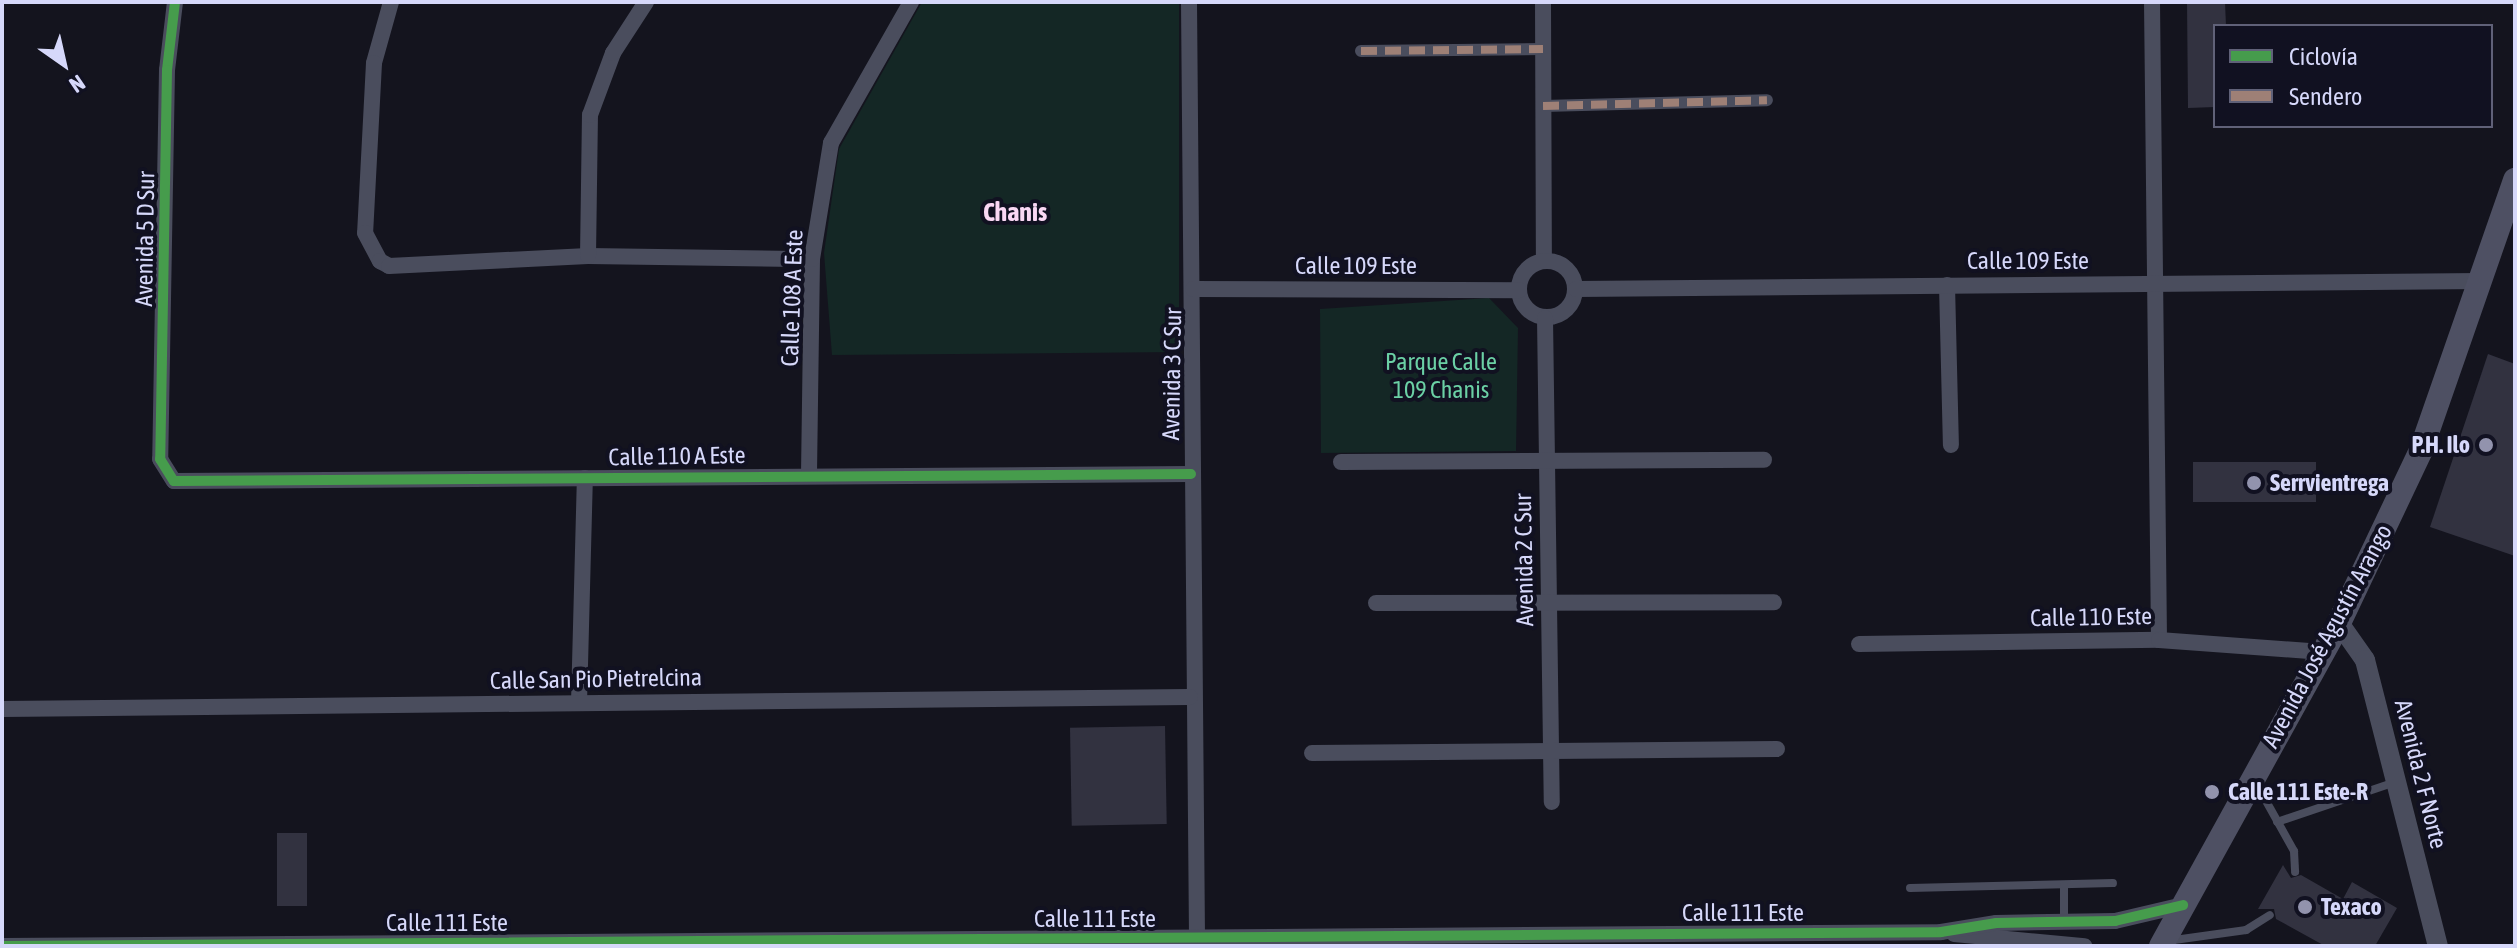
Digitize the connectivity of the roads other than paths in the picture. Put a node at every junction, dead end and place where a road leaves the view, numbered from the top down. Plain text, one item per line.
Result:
1 (175, 2) edge
2 (391, 2) edge
3 (646, 2) edge
4 (911, 2) edge
5 (1189, 2) edge
6 (1543, 2) edge
7 (2152, 2) edge
8 (1543, 49) junction
9 (1361, 51) dead end
10 (1767, 100) dead end
11 (1543, 106) junction
12 (2515, 180) edge
13 (588, 256) junction
14 (812, 259) junction
15 (1544, 261) junction
16 (2481, 281) junction
17 (1947, 285) junction
18 (2153, 285) junction
19 (1193, 289) junction
20 (1576, 289) junction
21 (1519, 290) junction
22 (1545, 318) junction
23 (1951, 445) dead end
24 (1764, 460) dead end
25 (1547, 461) junction
26 (1341, 462) dead end
27 (809, 474) junction
28 (1191, 474) junction
29 (167, 475) joint
30 (585, 478) junction
31 (1549, 602) junction
32 (1774, 602) dead end
33 (1376, 603) dead end
34 (2339, 623) junction
35 (2159, 640) junction
36 (1859, 644) dead end
37 (2323, 652) junction
38 (1190, 697) junction
39 (579, 703) junction
40 (2, 709) edge
41 (1777, 749) dead end
42 (1551, 751) junction
43 (1312, 753) dead end
44 (2252, 777) junction
45 (2396, 782) junction
46 (1552, 802) dead end
47 (2277, 822) junction
48 (2295, 872) dead end
49 (2113, 883) dead end
50 (2064, 886) junction
51 (1910, 888) dead end
52 (2183, 905) junction
53 (2270, 915) dead end
54 (2064, 922) junction
55 (1941, 932) junction
56 (1197, 938) junction
57 (2162, 944) edge
58 (4, 946) edge
59 (2084, 946) edge
60 (2438, 946) edge

1 - 29 street, Avenida 5 D Sur
2 - 13 street
3 - 13 street
4 - 14 street, Calle 108 A Este
5 - 19 street, Avenida 3 C Sur
6 - 8 street
7 - 18 street
8 - 9 street
8 - 11 street
10 - 11 street
11 - 15 street
12 - 16 main road, Avenida José Agustín Arango
13 - 14 street
14 - 27 street, Calle 108 A Este
15 - 20 street
15 - 21 street
16 - 18 street, Calle 109 Este
16 - 34 main road, Avenida José Agustín Arango
17 - 18 street, Calle 109 Este
17 - 20 street, Calle 109 Este
17 - 23 street
18 - 35 street
19 - 21 street, Calle 109 Este
19 - 28 street, Avenida 3 C Sur
20 - 22 street
21 - 22 street
22 - 25 street, Avenida 2 C Sur
24 - 25 street
25 - 26 street
25 - 31 street, Avenida 2 C Sur
27 - 28 street, Calle 110 A Este
27 - 30 street, Calle 110 A Este
28 - 38 street, Avenida 3 C Sur
29 - 30 street, Calle 110 A Este
30 - 39 street
31 - 32 street
31 - 33 street
31 - 42 street, Avenida 2 C Sur
34 - 37 main road, Avenida José Agustín Arango
34 - 45 street, Avenida 2 F Norte
35 - 36 street, Calle 110 Este
35 - 37 street, Calle 110 Este
37 - 44 main road, Avenida José Agustín Arango
38 - 39 street, Calle San Pio Pietrelcina
38 - 56 street, Avenida 3 C Sur
39 - 40 street, Calle San Pio Pietrelcina
41 - 42 street
42 - 43 street
42 - 46 street, Avenida 2 C Sur
44 - 47 lane
44 - 52 main road, Avenida José Agustín Arango
45 - 47 lane
45 - 60 street, Avenida 2 F Norte
47 - 48 lane
49 - 50 lane
50 - 51 lane
50 - 54 lane
52 - 54 street, Calle 111 Este
52 - 57 main road, Avenida José Agustín Arango
53 - 57 lane
54 - 55 street, Calle 111 Este
55 - 56 street, Calle 111 Este
55 - 59 street, Calle 111 Este
56 - 58 street, Calle 111 Este

